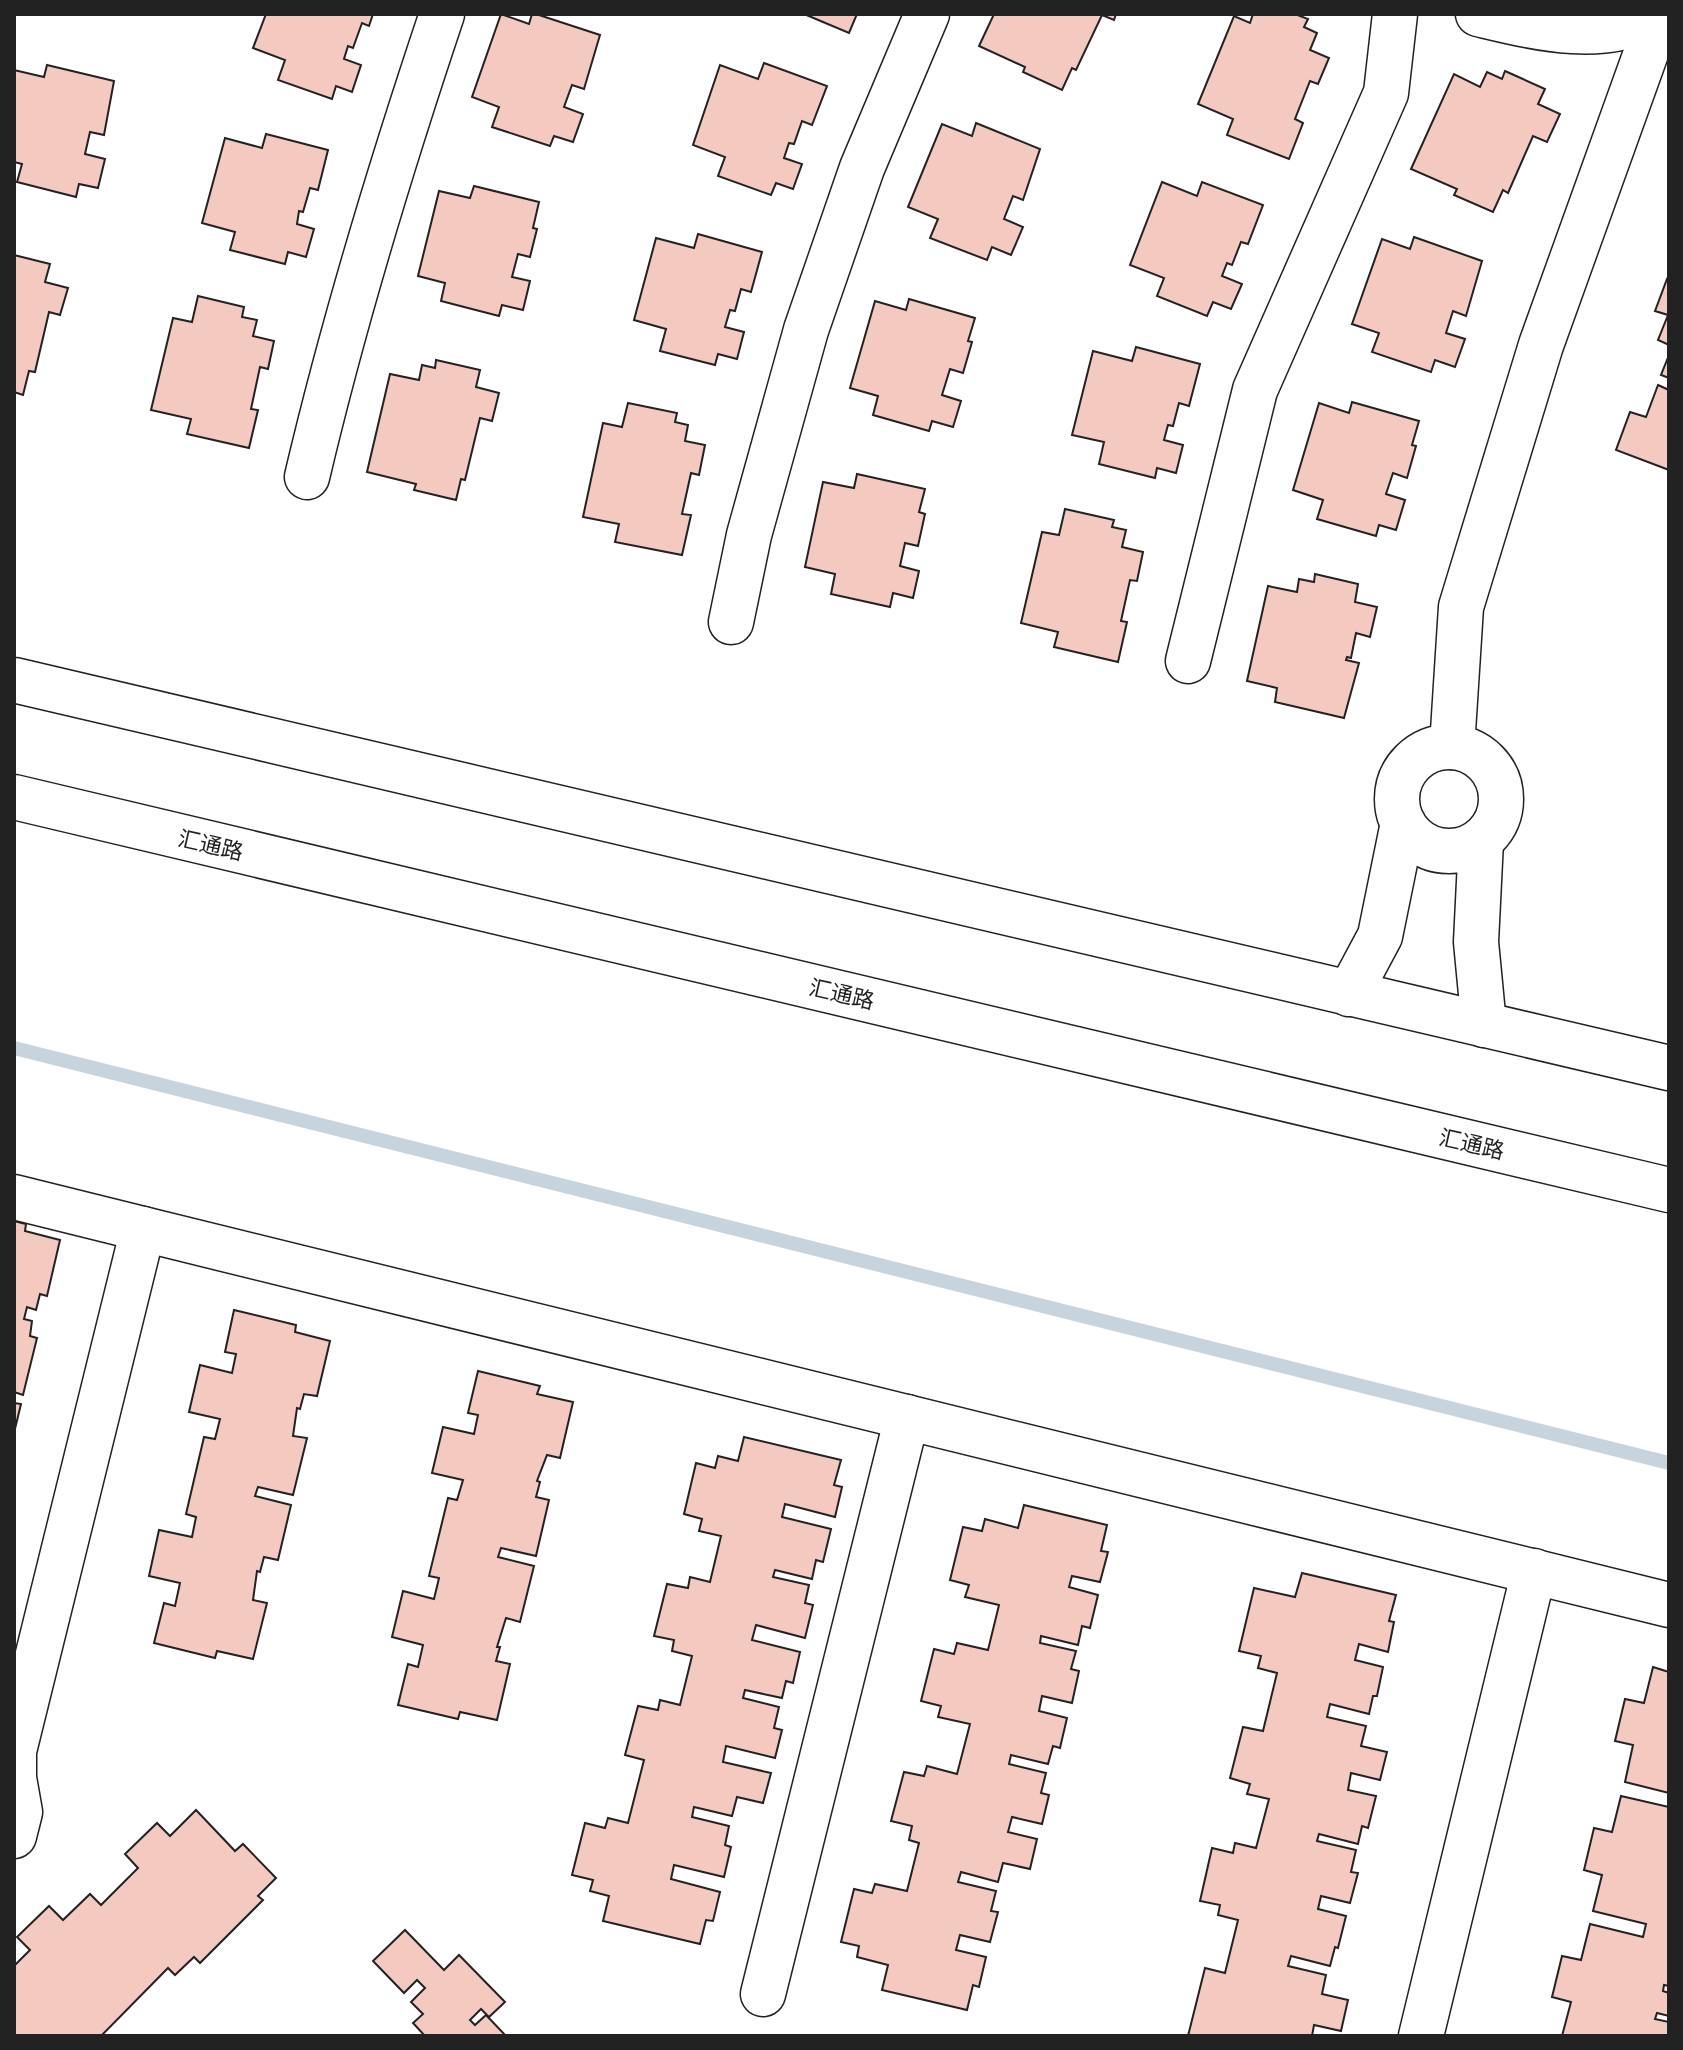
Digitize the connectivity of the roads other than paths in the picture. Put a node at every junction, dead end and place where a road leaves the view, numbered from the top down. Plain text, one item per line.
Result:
1 (442, 14) edge
2 (927, 14) edge
3 (1395, 14) edge
4 (1478, 14) edge
5 (1658, 14) edge
6 (307, 477) dead end
7 (731, 622) dead end
8 (1188, 661) dead end
9 (14, 680) edge
10 (1452, 747) junction
11 (14, 797) edge
12 (1403, 823) junction
13 (1481, 841) junction
14 (1349, 994) junction
15 (1484, 1025) junction
16 (1669, 1068) edge
17 (1669, 1190) edge
18 (14, 1197) edge
19 (143, 1229) junction
20 (907, 1417) junction
21 (1534, 1571) junction
22 (1669, 1605) edge
23 (14, 1836) edge
24 (763, 1994) dead end
25 (1421, 2036) edge

1 - 6 main road
2 - 7 main road
3 - 8 main road
4 - 5 main road
5 - 10 main road
9 - 14 main road
10 - 12 main road
10 - 13 main road
11 - 17 main road, 汇通路
12 - 13 main road
12 - 14 main road
13 - 15 main road
14 - 15 main road
15 - 16 main road
18 - 19 main road
19 - 20 main road
19 - 23 main road
20 - 21 main road
20 - 24 main road
21 - 22 main road
21 - 25 main road

